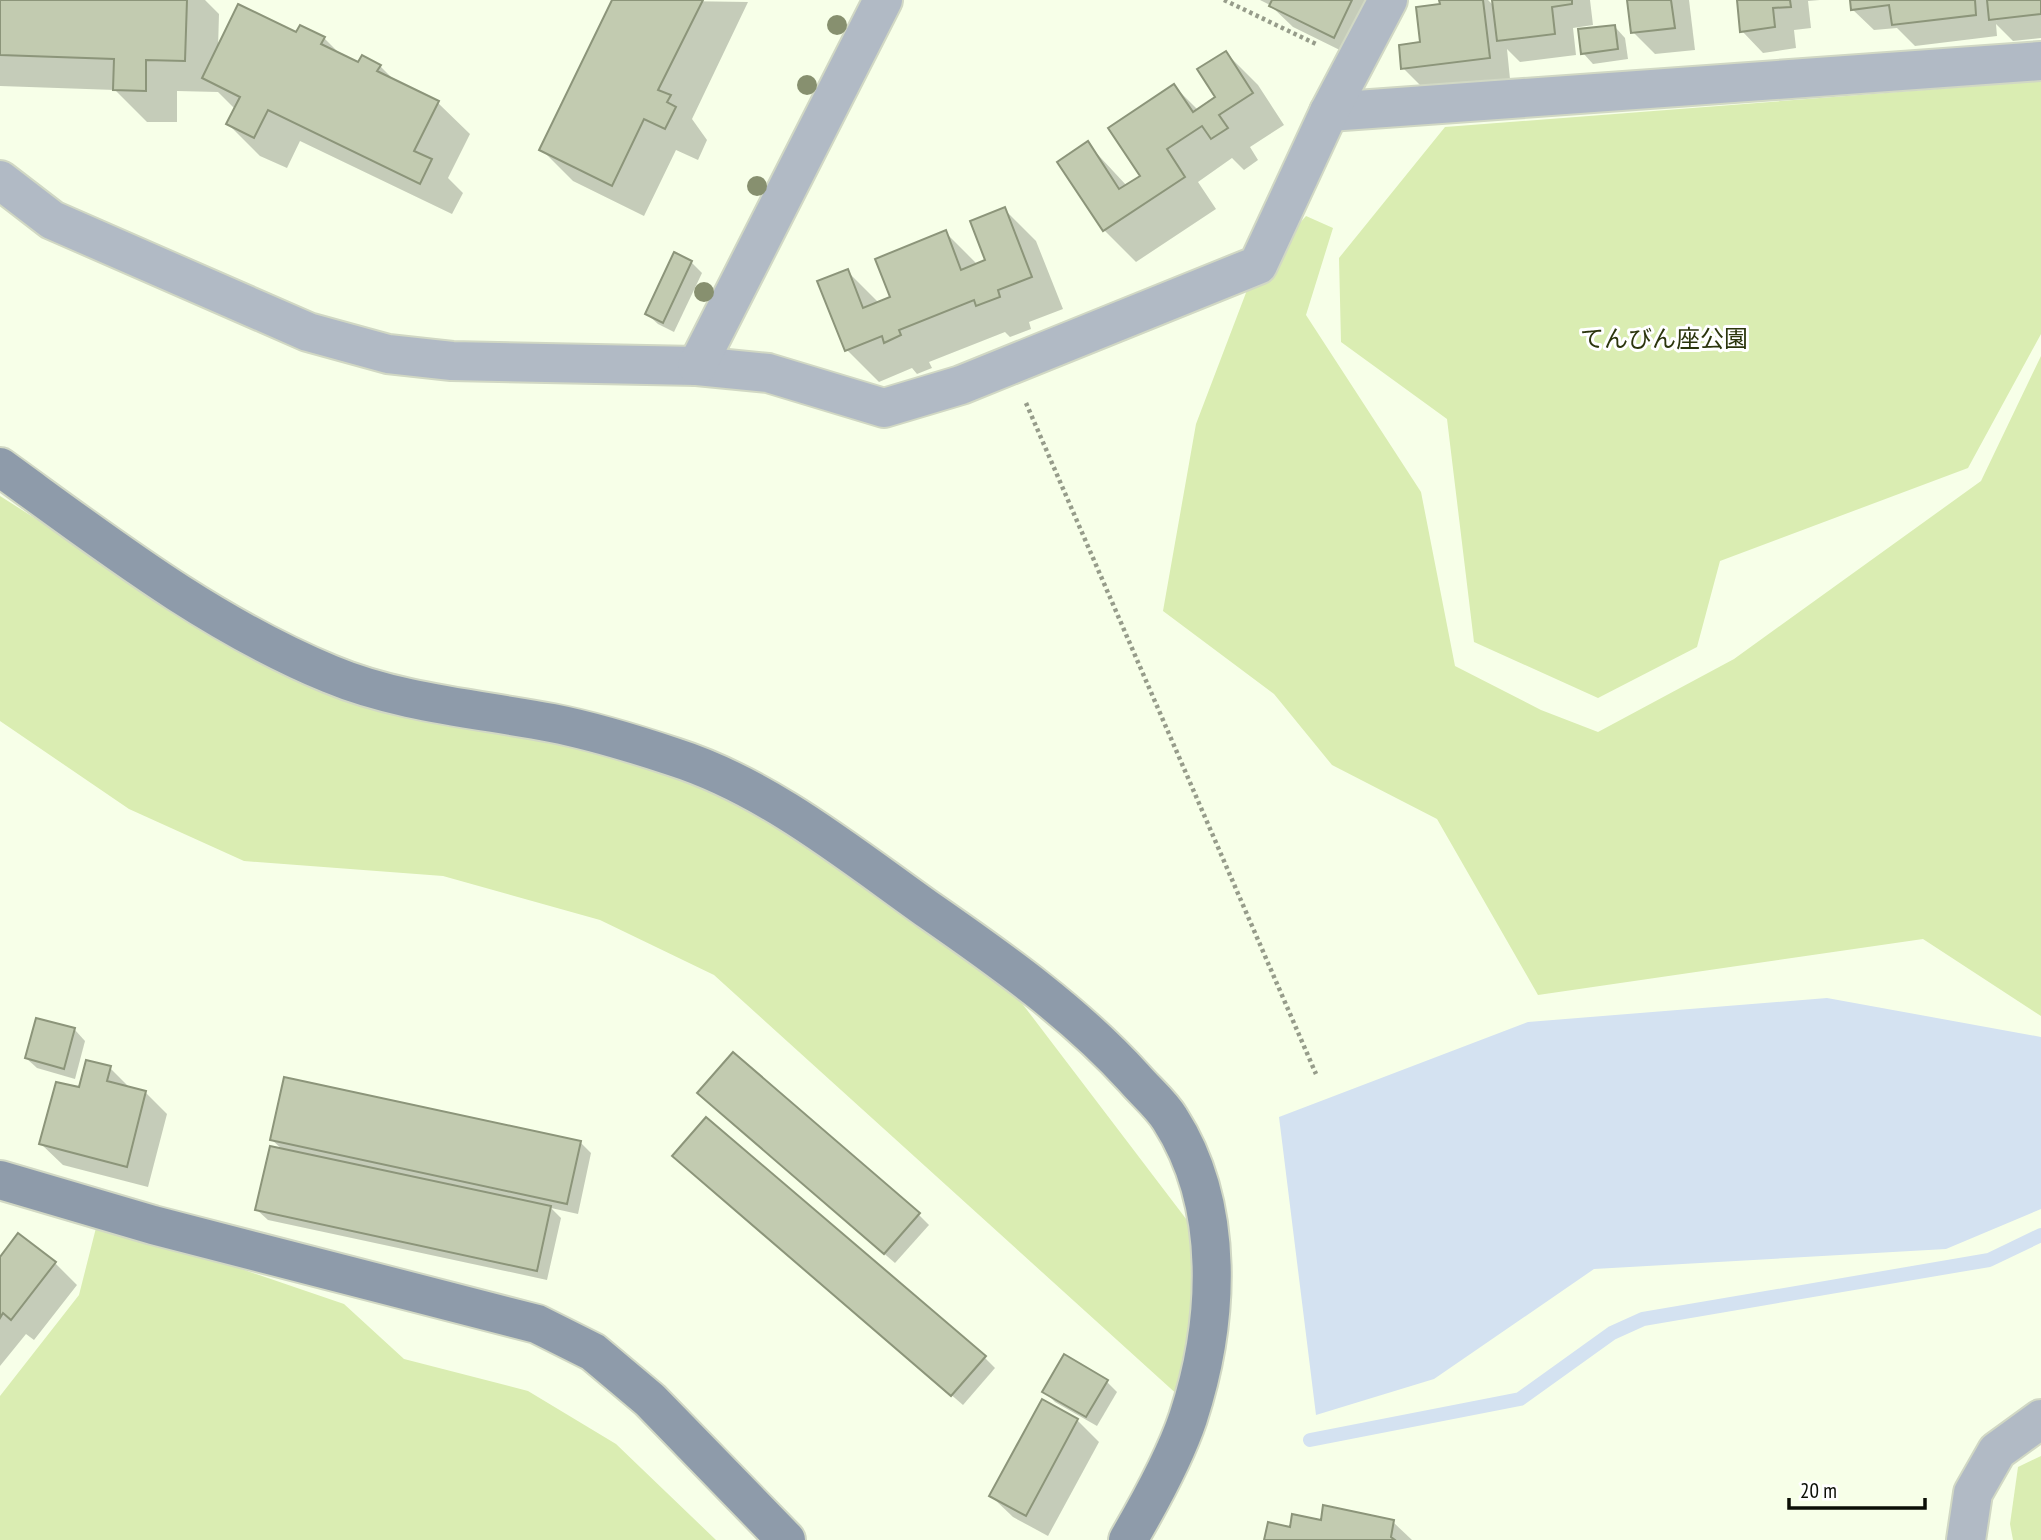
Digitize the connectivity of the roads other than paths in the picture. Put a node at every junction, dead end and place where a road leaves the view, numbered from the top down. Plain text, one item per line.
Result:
1 (883, 0) edge
2 (1388, 0) edge
3 (2041, 61) edge
4 (1329, 112) junction
5 (0, 180) edge
6 (698, 366) junction
7 (0, 467) edge
8 (0, 1180) edge
9 (2041, 1419) edge
10 (786, 1540) edge
11 (1128, 1540) edge
12 (1966, 1540) edge

1 - 6 street
2 - 4 street
3 - 4 street
4 - 6 street
5 - 6 street
7 - 11 street
8 - 10 street
9 - 12 street

